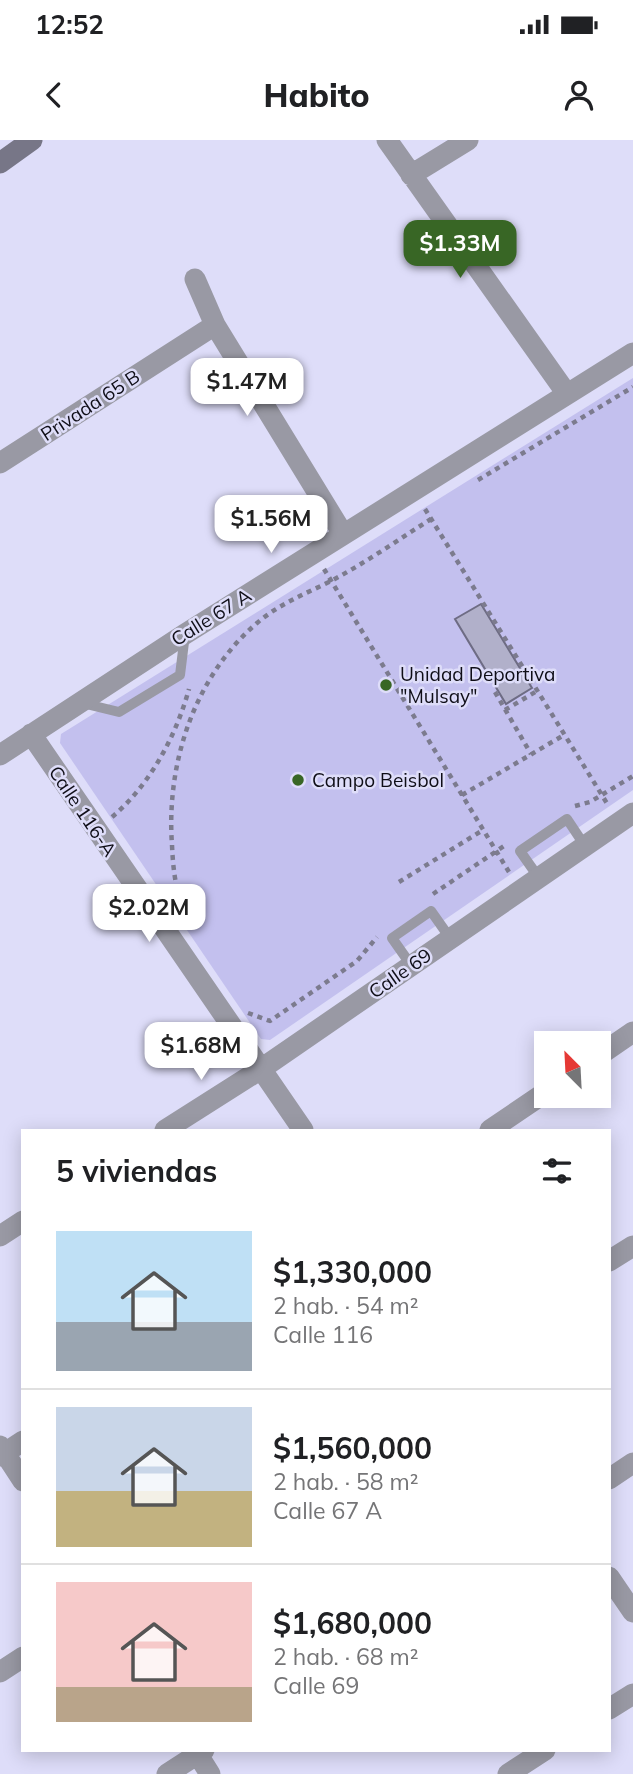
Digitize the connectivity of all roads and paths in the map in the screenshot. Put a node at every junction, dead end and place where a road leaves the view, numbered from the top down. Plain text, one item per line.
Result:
1 (32, 140) edge
2 (387, 140) edge
3 (468, 140) edge
4 (0, 163) edge
5 (411, 175) junction
6 (195, 279) dead end
7 (215, 325) junction
8 (633, 353) edge
9 (633, 387) edge
10 (567, 394) junction
11 (0, 463) edge
12 (472, 483) dead end
13 (421, 503) dead end
14 (437, 504) dead end
15 (426, 511) junction
16 (431, 519) junction
17 (343, 534) junction
18 (322, 565) dead end
19 (331, 580) junction
20 (185, 634) junction
21 (191, 681) dead end
22 (537, 691) junction
23 (495, 692) dead end
24 (79, 702) junction
25 (505, 710) junction
26 (30, 734) junction
27 (564, 735) junction
28 (531, 754) junction
29 (0, 755) edge
30 (633, 776) edge
31 (462, 795) junction
32 (602, 796) junction
33 (570, 807) dead end
34 (610, 809) dead end
35 (633, 813) edge
36 (108, 820) dead end
37 (483, 830) junction
38 (507, 845) dead end
39 (585, 846) junction
40 (496, 852) junction
41 (512, 877) dead end
42 (539, 878) junction
43 (399, 883) dead end
44 (431, 895) dead end
45 (189, 923) dead end
46 (380, 934) dead end
47 (450, 938) junction
48 (411, 965) junction
49 (241, 1002) dead end
50 (633, 1032) edge
51 (611, 1047) edge
52 (261, 1069) junction
53 (534, 1100) edge
54 (167, 1129) edge
55 (302, 1129) edge
56 (492, 1129) edge
57 (21, 1222) edge
58 (0, 1236) edge
59 (633, 1246) edge
60 (611, 1260) edge
61 (21, 1442) edge
62 (2, 1451) edge
63 (633, 1463) edge
64 (21, 1478) edge
65 (611, 1478) edge
66 (611, 1580) edge
67 (633, 1612) edge
68 (21, 1658) edge
69 (0, 1672) edge
70 (633, 1694) edge
71 (611, 1708) edge
72 (198, 1752) edge
73 (199, 1752) edge
74 (542, 1752) edge
75 (167, 1774) edge
76 (210, 1774) edge
77 (508, 1774) edge

1 - 4 main road
2 - 5 street
3 - 5 street
5 - 10 street
6 - 7 street
7 - 11 street, Privada 65 B
7 - 17 street
8 - 10 street, Calle 67 A
9 - 12 path
10 - 17 street, Calle 67 A
13 - 15 path
14 - 15 path
15 - 16 path
16 - 19 path
16 - 22 path
17 - 20 street, Calle 67 A
18 - 19 path
19 - 31 path
19 - 45 path
20 - 24 street, Calle 67 A
20 - 24 lane
21 - 36 path
22 - 25 path
22 - 27 path
23 - 25 path
24 - 26 street, Calle 67 A
25 - 28 path
26 - 29 street, Calle 67 A
26 - 52 street, Calle 116-A
27 - 28 path
27 - 32 path
28 - 31 path
30 - 32 path
31 - 37 path
32 - 33 path
32 - 34 path
35 - 39 street, Calle 69
37 - 40 path
37 - 43 path
38 - 40 path
39 - 42 street, Calle 69
39 - 42 lane
40 - 41 path
40 - 44 path
42 - 47 street, Calle 69
46 - 49 path
47 - 48 street, Calle 69
47 - 48 lane
48 - 52 street, Calle 69
50 - 51 street
52 - 54 street, Calle 69
52 - 55 street, Calle 116-A
53 - 56 street
57 - 58 street
59 - 60 street
61 - 62 street
62 - 64 street
63 - 65 street
66 - 67 street
68 - 69 street
70 - 71 street
72 - 75 street
73 - 76 street
74 - 77 street

